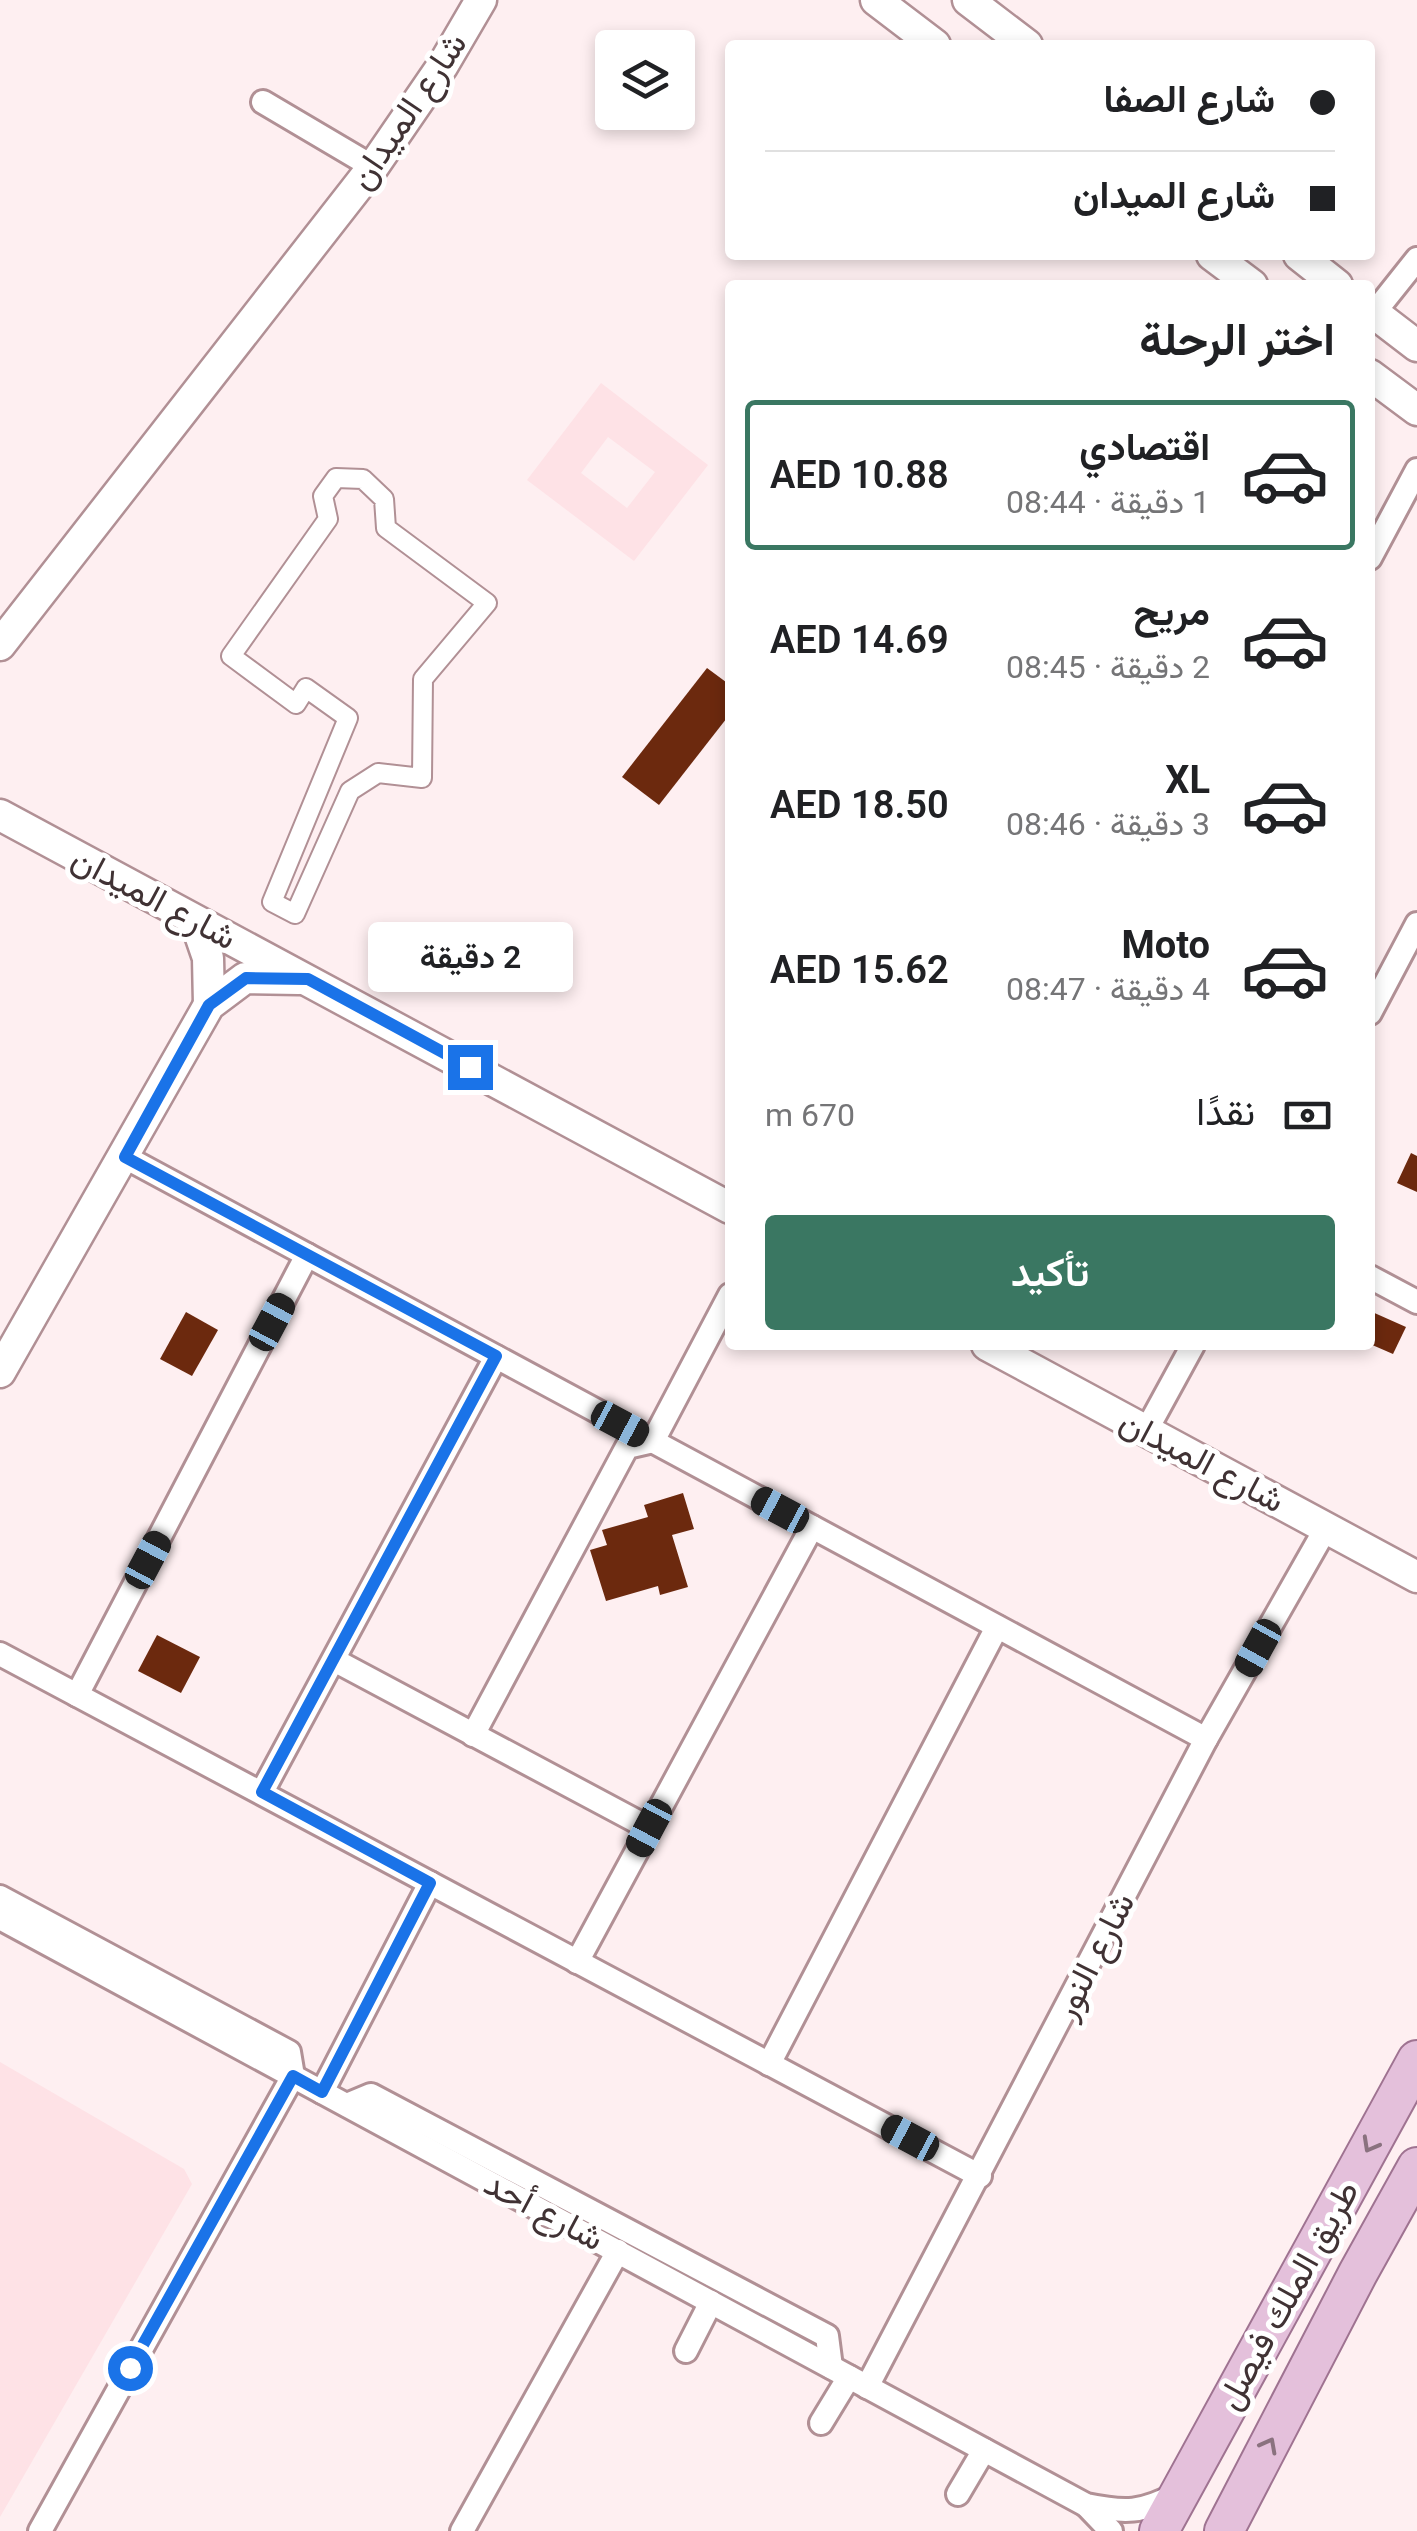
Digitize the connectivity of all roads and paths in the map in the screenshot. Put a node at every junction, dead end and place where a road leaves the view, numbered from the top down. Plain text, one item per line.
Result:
1 (481, 0) edge
2 (876, 0) edge
3 (968, 0) edge
4 (928, 40) edge
5 (1020, 40) edge
6 (263, 102) dead end
7 (373, 167) junction
8 (1417, 259) edge
9 (1219, 260) edge
10 (1306, 260) edge
11 (1245, 280) edge
12 (1332, 280) edge
13 (1375, 308) edge
14 (1375, 314) edge
15 (1417, 346) edge
16 (1375, 378) edge
17 (1417, 410) edge
18 (1417, 470) edge
19 (1375, 549) edge
20 (0, 645) edge
21 (232, 656) joint
22 (0, 815) edge
23 (196, 923) junction
24 (1417, 924) edge
25 (308, 979) junction
26 (1375, 1004) edge
27 (209, 1005) junction
28 (125, 1157) junction
29 (725, 1205) edge
30 (307, 1255) junction
31 (1375, 1280) edge
32 (1417, 1302) edge
33 (725, 1304) edge
34 (996, 1350) edge
35 (1190, 1350) edge
36 (496, 1356) junction
37 (0, 1372) edge
38 (1146, 1431) junction
39 (653, 1441) junction
40 (812, 1527) junction
41 (1326, 1528) junction
42 (1417, 1577) edge
43 (998, 1627) junction
44 (0, 1654) edge
45 (334, 1660) junction
46 (77, 1695) junction
47 (474, 1735) junction
48 (1206, 1739) junction
49 (262, 1792) junction
50 (649, 1828) junction
51 (430, 1883) junction
52 (0, 1897) edge
53 (0, 1918) edge
54 (576, 1962) junction
55 (1417, 2060) edge
56 (769, 2064) junction
57 (293, 2076) junction
58 (322, 2092) junction
59 (347, 2105) junction
60 (1417, 2168) edge
61 (980, 2176) junction
62 (618, 2251) junction
63 (710, 2302) junction
64 (686, 2351) dead end
65 (849, 2377) junction
66 (821, 2423) dead end
67 (984, 2450) junction
68 (1180, 2492) junction
69 (958, 2494) dead end
70 (1086, 2506) junction
71 (40, 2531) edge
72 (462, 2531) edge
73 (1111, 2531) edge
74 (1159, 2531) edge
75 (1224, 2531) edge

1 - 7 street, شارع الميدان
2 - 4 street
3 - 5 street
6 - 7 street
7 - 20 street, شارع الميدان
8 - 13 street
9 - 11 street
10 - 12 street
14 - 15 street
16 - 17 street
18 - 19 street
21 - 21 street
22 - 23 street, شارع الميدان
23 - 25 street, شارع الميدان
23 - 27 street
24 - 26 street
25 - 27 street
25 - 29 street, شارع الميدان
27 - 28 street
28 - 30 street
28 - 37 street
30 - 36 street
30 - 46 street
31 - 32 street
33 - 39 street
34 - 38 street, شارع الميدان
35 - 38 street
36 - 39 street
36 - 45 street
38 - 41 street, شارع الميدان
39 - 40 street
39 - 47 street
40 - 43 street
40 - 50 street
41 - 42 street, شارع الميدان
41 - 48 street, شارع النور
43 - 48 street
43 - 56 street
44 - 46 street
45 - 47 street
45 - 49 street
46 - 49 street
47 - 50 street
48 - 61 street, شارع النور
49 - 51 street
50 - 54 street
51 - 54 street
51 - 58 street
52 - 57 street
53 - 57 street, شارع أحد
54 - 56 street
55 -> 68 main road, طريق الملك فيصل
56 - 61 street
57 - 58 street, شارع أحد
57 - 71 street
58 - 59 street, شارع أحد
59 - 62 street, شارع أحد
59 - 65 street
75 -> 60 main road, طريق الملك فيصل
61 - 65 street, شارع النور
62 - 63 street, شارع أحد
62 - 72 street
63 - 64 street
63 - 65 street, شارع أحد
65 - 66 street, شارع النور
65 - 67 street, شارع أحد
67 - 69 street
67 - 70 street, شارع أحد
68 - 70 street, شارع أحد
68 - 74 main road, طريق الملك فيصل
70 - 73 street, شارع أحد

